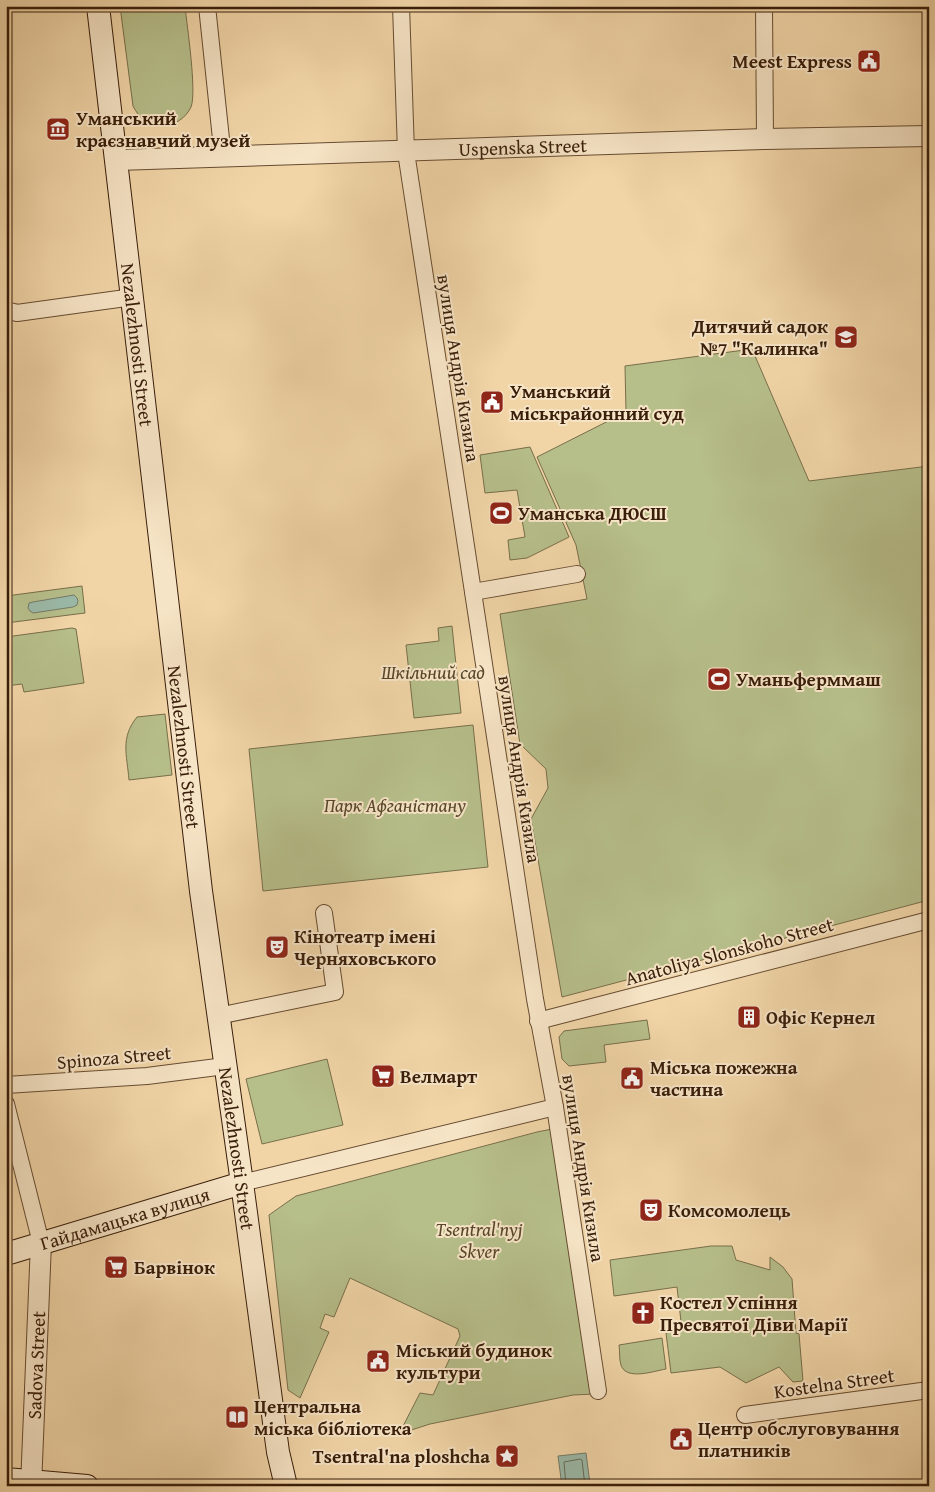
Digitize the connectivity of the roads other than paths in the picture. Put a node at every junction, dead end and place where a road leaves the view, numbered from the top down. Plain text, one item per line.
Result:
1 (98, 6) edge
2 (207, 6) edge
3 (401, 6) edge
4 (764, 6) edge
5 (929, 136) edge
6 (765, 139) junction
7 (406, 152) junction
8 (223, 158) junction
9 (117, 160) junction
10 (133, 297) junction
11 (6, 310) edge
12 (577, 574) dead end
13 (473, 592) junction
14 (324, 913) dead end
15 (929, 920) edge
16 (218, 1016) junction
17 (538, 1021) junction
18 (225, 1066) junction
19 (6, 1086) edge
20 (6, 1104) edge
21 (554, 1107) junction
22 (242, 1183) junction
23 (42, 1244) junction
24 (6, 1254) edge
25 (929, 1390) edge
26 (598, 1391) dead end
27 (745, 1415) dead end
28 (6, 1479) edge
29 (32, 1483) edge
30 (87, 1486) edge
31 (286, 1486) edge

1 - 9 main road, Nezalezhnosti Street
2 - 8 street
3 - 7 street, вулиця Андрія Кизила
4 - 6 street
5 - 6 street, Uspenska Street
6 - 7 street, Uspenska Street
7 - 8 street, Uspenska Street
7 - 13 street, вулиця Андрія Кизила
8 - 9 street, Uspenska Street
9 - 10 main road, Nezalezhnosti Street
10 - 11 street
10 - 16 main road, Nezalezhnosti Street
12 - 13 street
13 - 17 street, вулиця Андрія Кизила
14 - 16 street
15 - 17 street, Anatoliya Slonskoho Street
16 - 18 main road, Nezalezhnosti Street
17 - 21 street, вулиця Андрія Кизила
18 - 19 street, Spinoza Street
18 - 22 main road, Nezalezhnosti Street
20 - 23 street
21 - 22 street
21 - 26 street, вулиця Андрія Кизила
22 - 23 main road, Гайдамацька вулиця
22 - 31 main road, Nezalezhnosti Street
23 - 24 main road, Гайдамацька вулиця
23 - 29 street, Sadova Street
25 - 27 street, Kostelna Street
28 - 29 main road
29 - 30 main road

